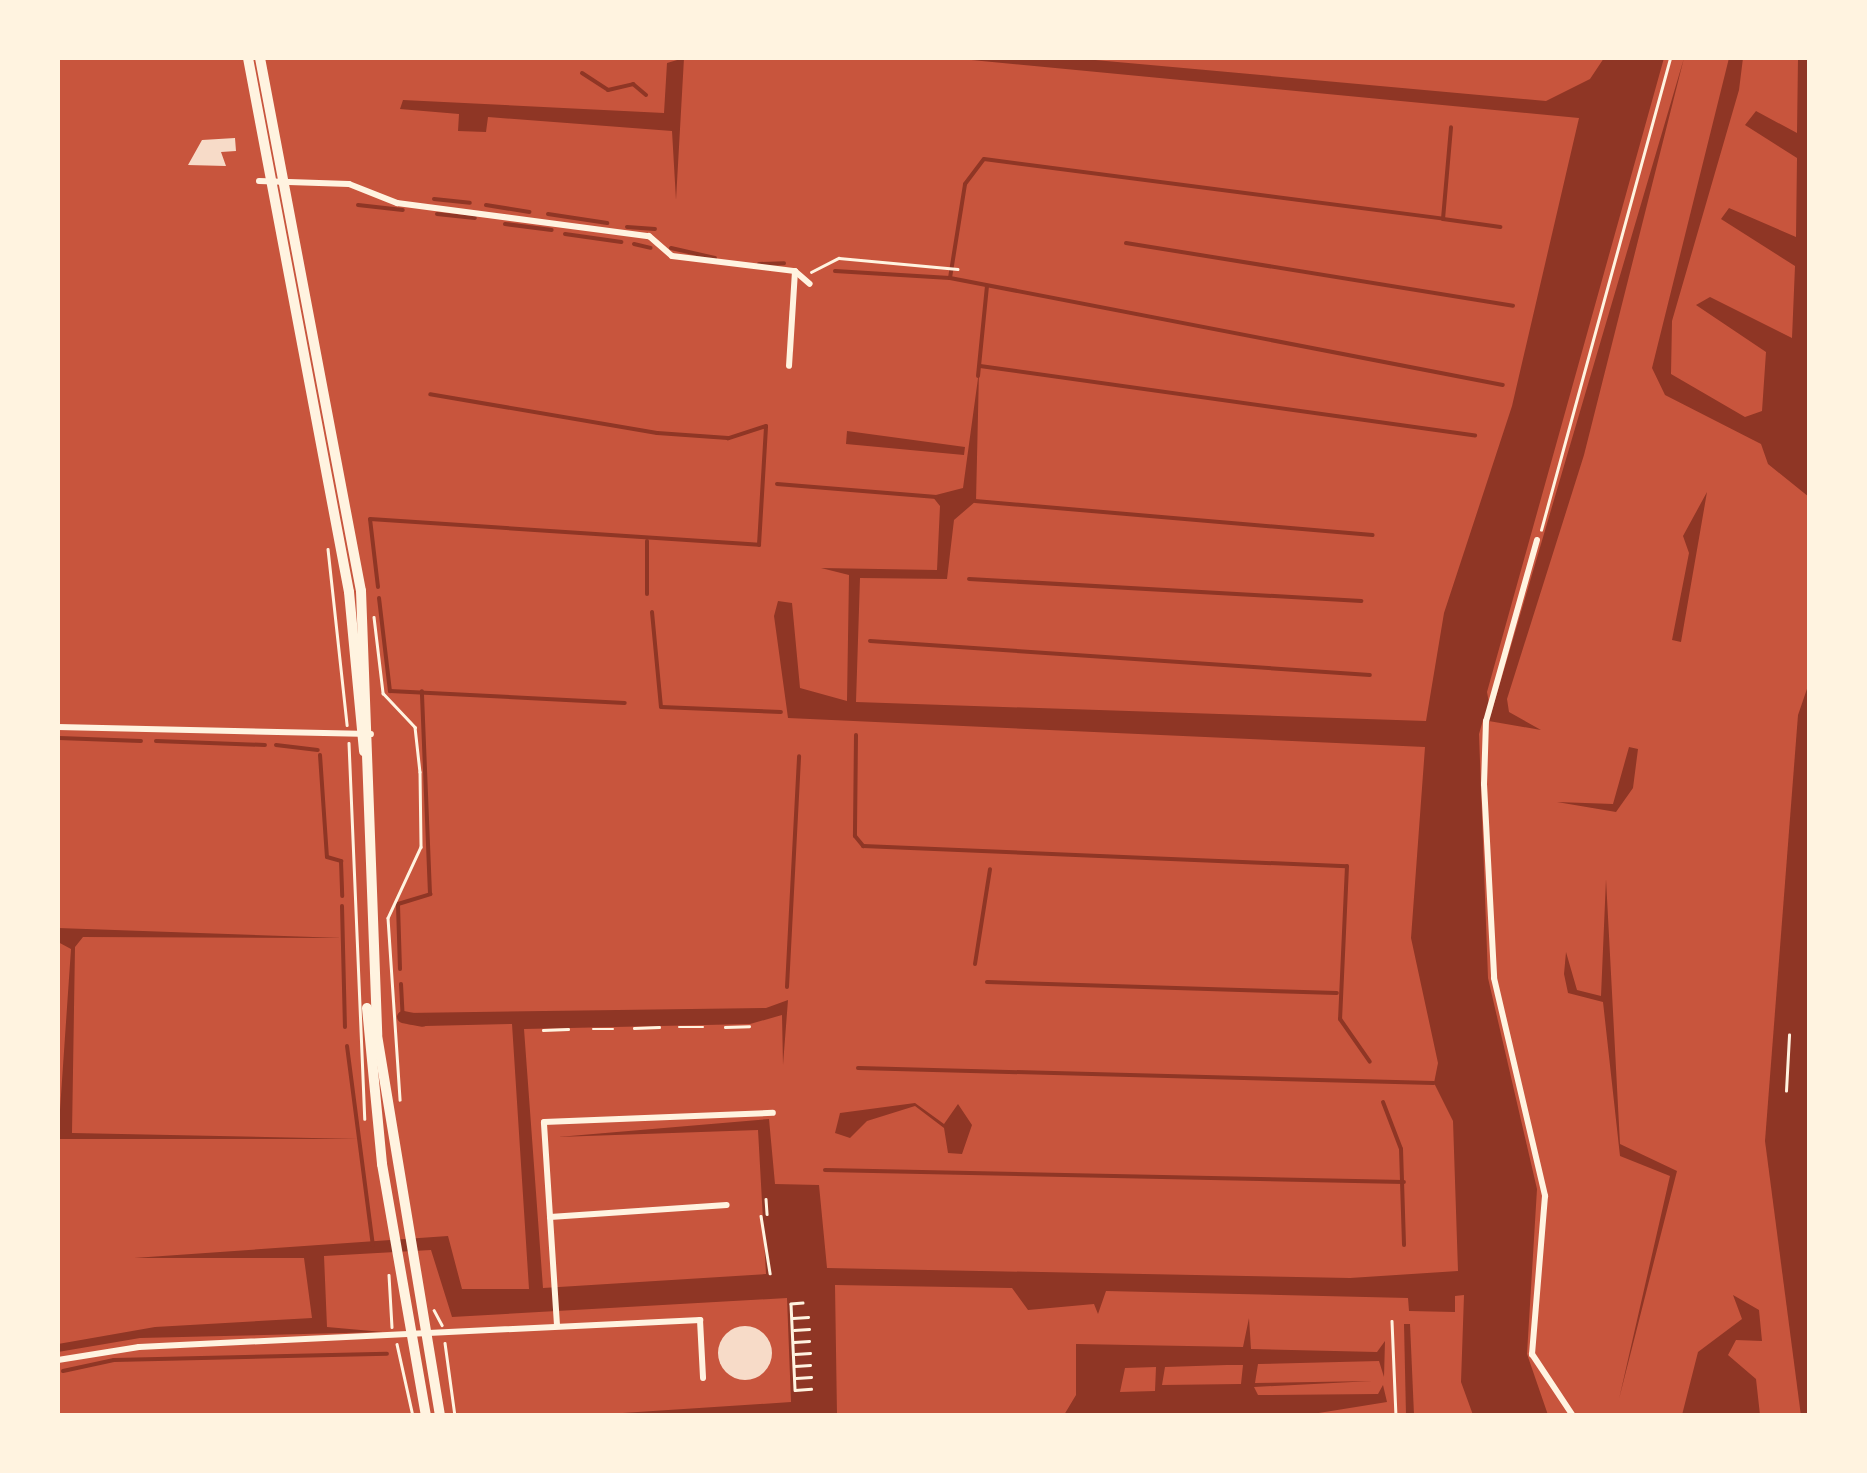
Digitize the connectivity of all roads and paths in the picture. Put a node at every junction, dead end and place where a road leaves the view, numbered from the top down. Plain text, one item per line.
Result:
1 (248, 58) edge
2 (260, 58) edge
3 (1670, 58) edge
4 (270, 181) junction
5 (957, 270) dead end
6 (795, 272) junction
7 (810, 284) dead end
8 (789, 366) dead end
9 (1537, 540) joint
10 (328, 546) dead end
11 (373, 607) dead end
12 (58, 727) edge
13 (368, 734) junction
14 (348, 735) junction
15 (704, 1026) dead end
16 (750, 1026) dead end
17 (679, 1027) dead end
18 (726, 1027) dead end
19 (634, 1028) dead end
20 (659, 1028) dead end
21 (568, 1029) dead end
22 (593, 1029) dead end
23 (613, 1029) dead end
24 (543, 1030) dead end
25 (1789, 1035) dead end
26 (1786, 1092) dead end
27 (402, 1111) dead end
28 (773, 1112) dead end
29 (367, 1130) dead end
30 (766, 1198) dead end
31 (727, 1205) dead end
32 (550, 1216) junction
33 (392, 1255) junction
34 (770, 1273) dead end
35 (431, 1292) dead end
36 (803, 1303) dead end
37 (792, 1318) junction
38 (808, 1318) dead end
39 (1392, 1321) dead end
40 (557, 1326) junction
41 (808, 1329) dead end
42 (792, 1330) junction
43 (444, 1334) junction
44 (411, 1336) junction
45 (427, 1336) junction
46 (395, 1338) junction
47 (809, 1341) dead end
48 (793, 1342) junction
49 (810, 1353) dead end
50 (793, 1354) junction
51 (58, 1360) edge
52 (810, 1365) dead end
53 (794, 1366) junction
54 (810, 1377) dead end
55 (703, 1378) dead end
56 (794, 1378) junction
57 (811, 1389) dead end
58 (413, 1416) edge
59 (426, 1416) edge
60 (440, 1416) edge
61 (455, 1416) edge
62 (1396, 1416) edge
63 (1573, 1416) edge

1 - 4 main road
2 - 4 main road
3 - 9 path
4 - 6 street
4 - 13 main road
5 - 6 path
6 - 7 street
6 - 8 street
9 - 63 street
10 - 14 path
11 - 27 path
12 - 14 street
13 - 14 street
13 - 33 main road
13 - 45 main road
14 - 29 path
15 - 17 path
16 - 18 path
19 - 20 path
21 - 24 path
22 - 23 path
25 - 26 path
28 - 32 street
30 - 34 path
31 - 32 street
32 - 40 street
33 - 44 main road
33 - 46 path
35 - 43 path
36 - 37 path
37 - 38 path
37 - 42 path
39 - 62 path
40 - 43 street
40 - 55 street
41 - 42 path
42 - 48 path
43 - 45 street
43 - 61 path
44 - 45 street
44 - 46 street
44 - 59 main road
45 - 60 main road
46 - 51 street
46 - 58 path
47 - 48 path
48 - 50 path
49 - 50 path
50 - 53 path
52 - 53 path
53 - 56 path
54 - 56 path
56 - 57 path

